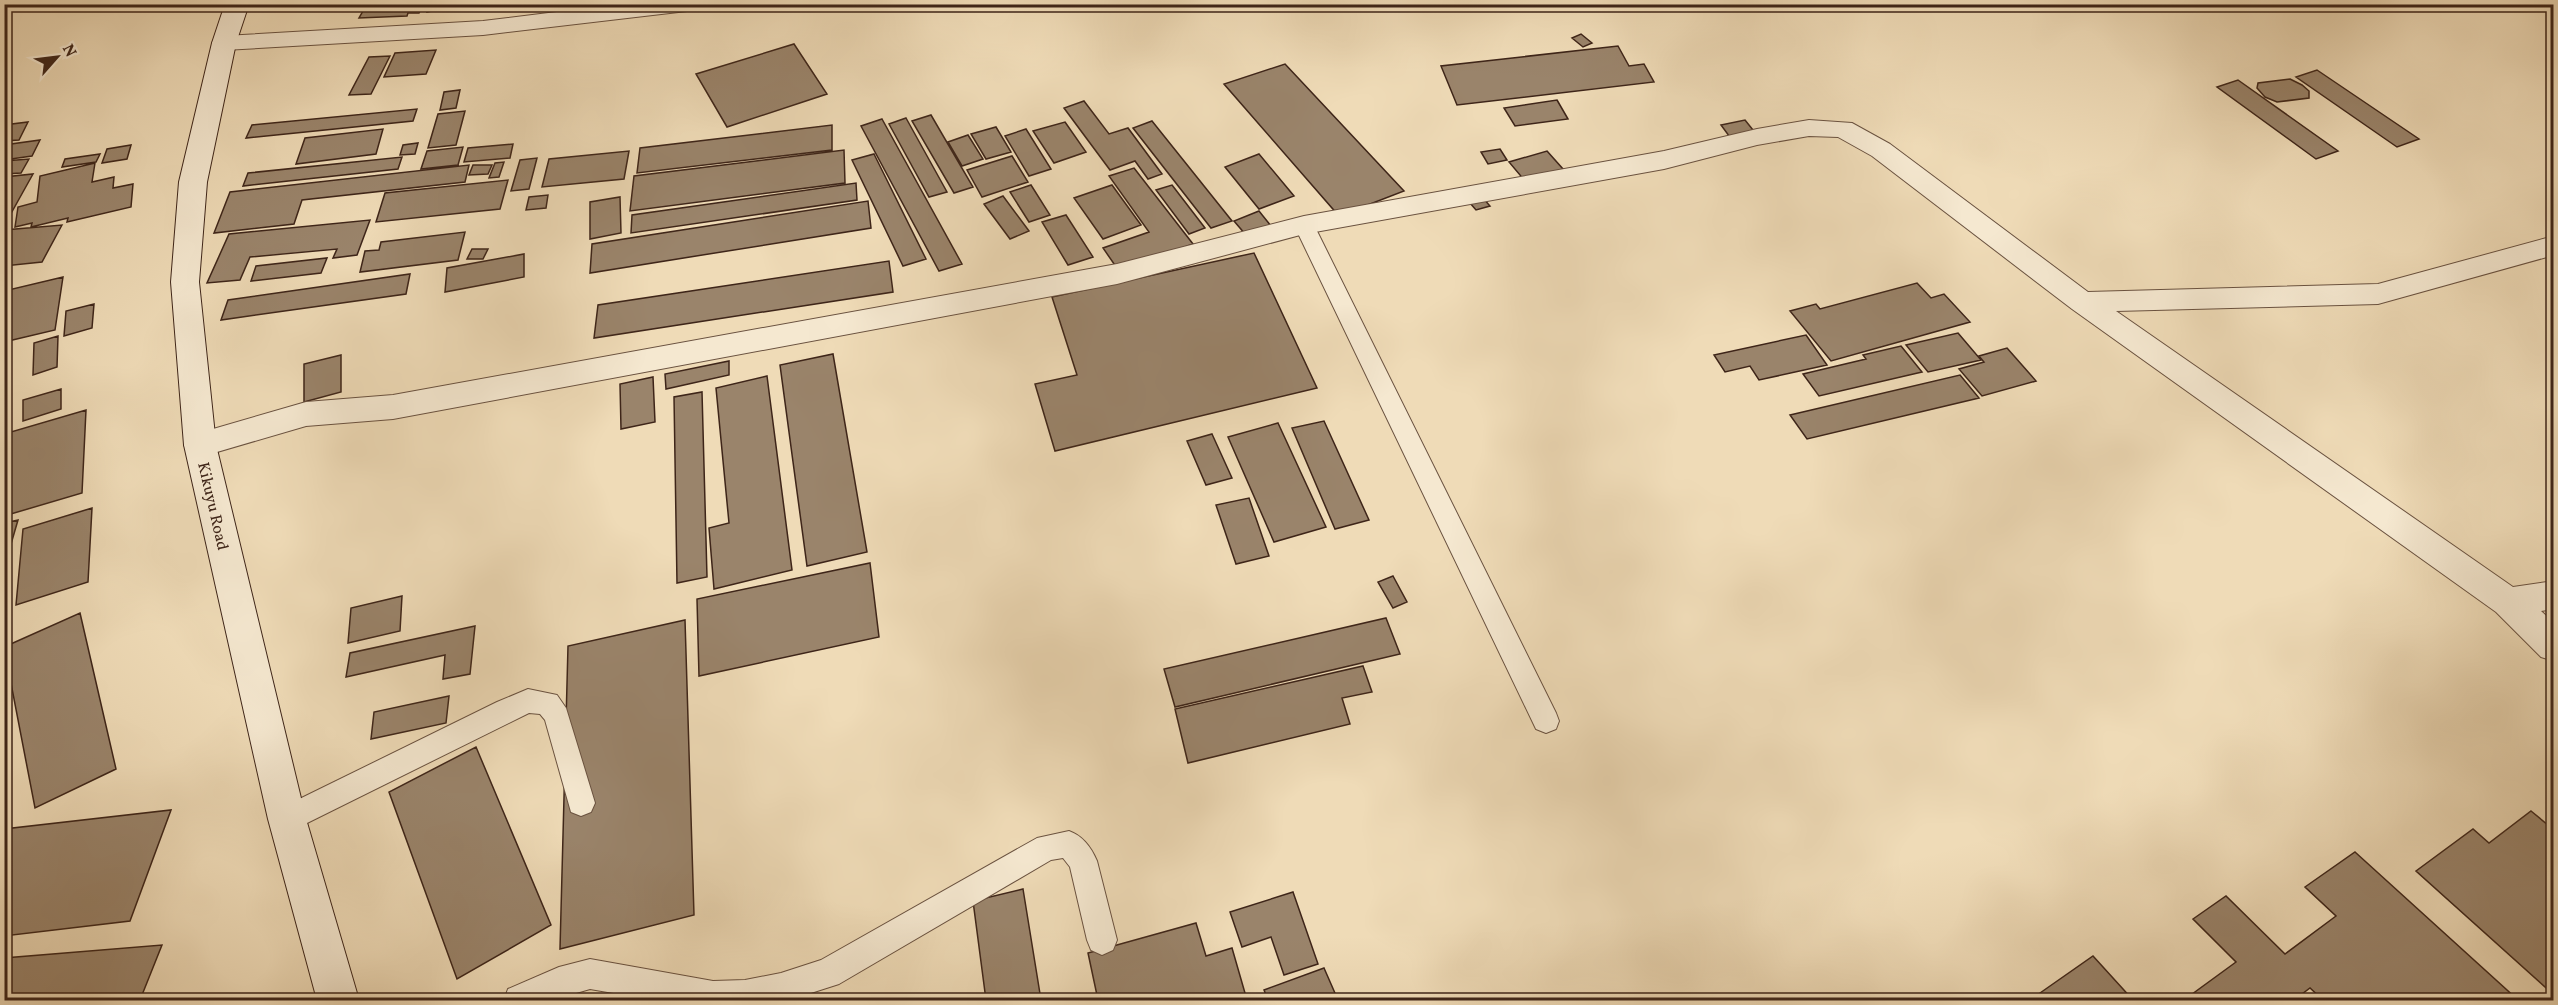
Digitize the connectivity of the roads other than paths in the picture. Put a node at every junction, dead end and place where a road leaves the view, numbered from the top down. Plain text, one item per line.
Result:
1 (237, 4) edge
2 (687, 4) edge
3 (224, 43) junction
4 (1304, 225) junction
5 (2553, 246) edge
6 (2082, 303) junction
7 (200, 445) junction
8 (2553, 595) edge
9 (2508, 602) junction
10 (2553, 646) edge
11 (1546, 721) dead end
12 (581, 804) dead end
13 (287, 819) junction
14 (1102, 940) dead end
15 (338, 1000) edge
16 (519, 1000) edge

1 - 3 street, Kikuyu Road
2 - 3 street
3 - 7 street, Kikuyu Road
4 - 6 street
4 - 7 street
4 - 11 lane
5 - 6 street
6 - 9 street
7 - 13 street, Kikuyu Road
8 - 9 street
9 - 10 street
12 - 13 lane
13 - 15 street, Kikuyu Road
14 - 16 lane

